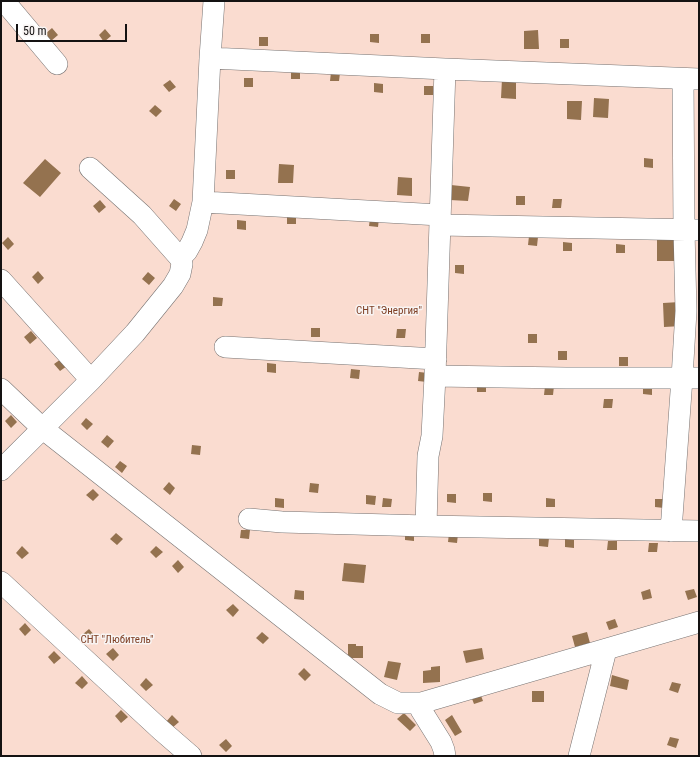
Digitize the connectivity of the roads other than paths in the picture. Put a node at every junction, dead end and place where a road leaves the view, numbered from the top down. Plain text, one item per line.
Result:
1 (4, 1) edge
2 (214, 1) edge
3 (210, 58) junction
4 (57, 64) dead end
5 (445, 69) junction
6 (691, 79) edge
7 (90, 168) dead end
8 (203, 202) junction
9 (440, 220) junction
10 (691, 230) edge
11 (180, 258) junction
12 (1, 280) edge
13 (225, 347) dead end
14 (436, 367) junction
15 (691, 378) edge
16 (91, 380) junction
17 (1, 389) edge
18 (42, 428) junction
19 (1, 470) edge
20 (249, 519) dead end
21 (426, 526) junction
22 (671, 531) junction
23 (699, 531) edge
24 (1, 582) edge
25 (699, 622) edge
26 (606, 650) junction
27 (420, 703) junction
28 (191, 756) edge
29 (445, 756) edge
30 (579, 756) edge

1 - 4 lane
2 - 3 lane
3 - 5 lane
3 - 8 lane
5 - 6 lane
5 - 9 lane
6 - 10 lane
7 - 11 lane
8 - 9 lane
8 - 11 lane
9 - 10 lane
9 - 14 lane
10 - 15 lane
11 - 16 lane
12 - 16 lane
13 - 14 lane
14 - 15 lane
14 - 21 lane
15 - 22 lane
16 - 18 lane
17 - 18 lane
18 - 19 lane
18 - 27 lane
20 - 21 lane
21 - 22 lane
22 - 23 lane
24 - 28 lane
25 - 26 lane
26 - 27 lane
26 - 30 lane
27 - 29 lane

